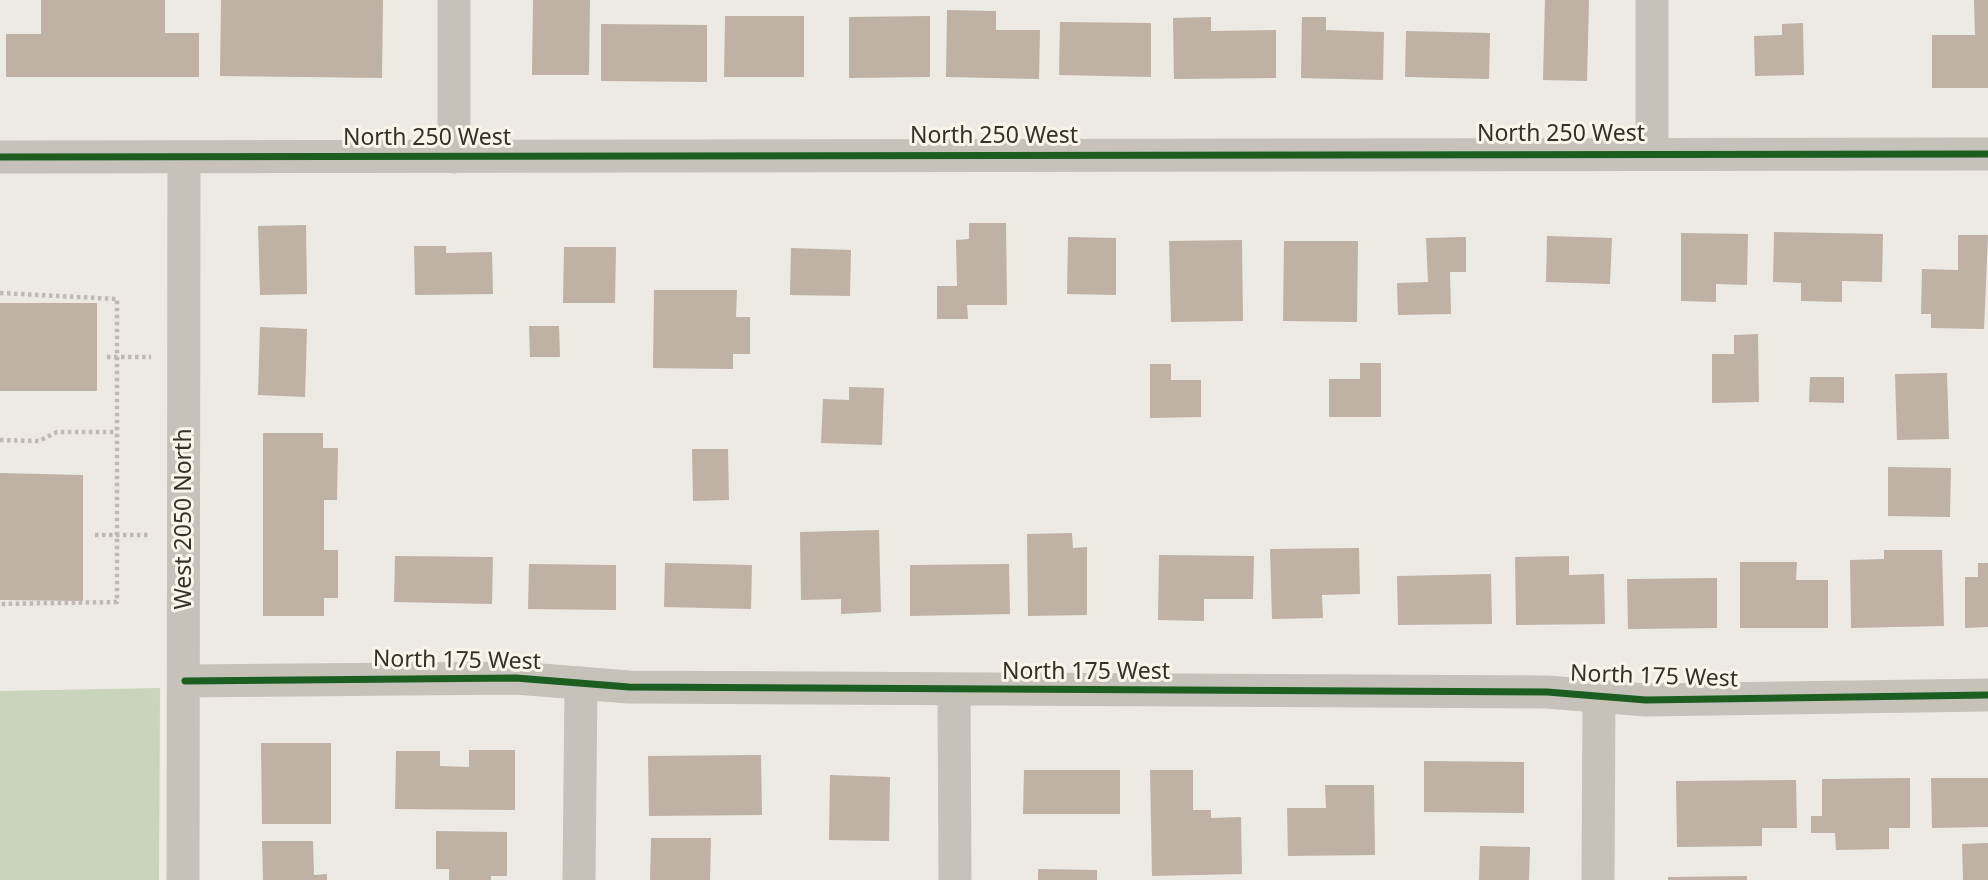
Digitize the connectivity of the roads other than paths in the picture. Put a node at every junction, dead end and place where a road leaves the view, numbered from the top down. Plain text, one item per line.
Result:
1 (454, 0) edge
2 (1652, 0) edge
3 (1652, 153) junction
4 (1988, 154) edge
5 (0, 157) edge
6 (454, 157) junction
7 (184, 158) junction
8 (185, 681) junction
9 (580, 683) junction
10 (954, 690) junction
11 (1988, 695) edge
12 (1599, 696) junction
13 (183, 880) edge
14 (579, 880) edge
15 (955, 880) edge
16 (1598, 880) edge

1 - 6 street
2 - 3 street
3 - 4 street, North 250 West
3 - 6 street, North 250 West
5 - 7 street, North 250 West
6 - 7 street, North 250 West
7 - 8 street, West 2050 North
8 - 9 street, North 175 West
8 - 13 street, West 2050 North
9 - 10 street, North 175 West
9 - 14 street
10 - 12 street, North 175 West
10 - 15 street
11 - 12 street, North 175 West
12 - 16 street

